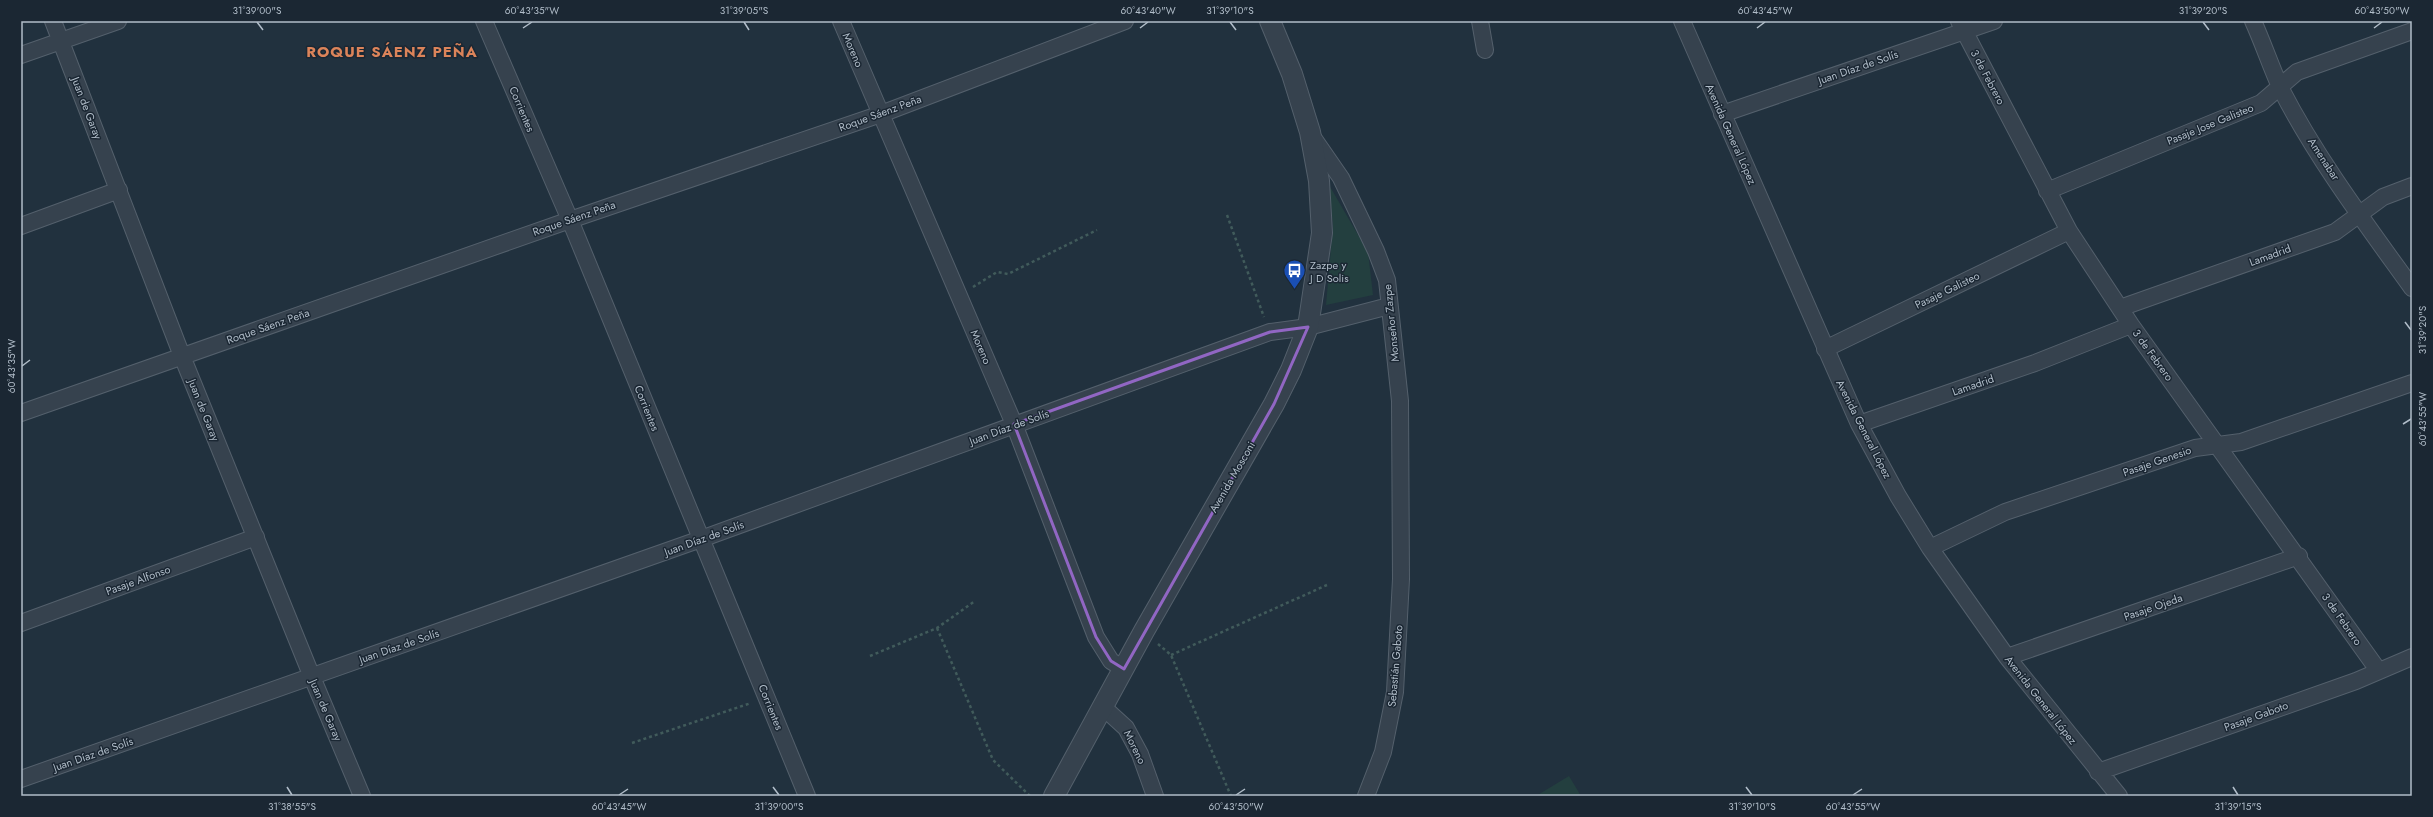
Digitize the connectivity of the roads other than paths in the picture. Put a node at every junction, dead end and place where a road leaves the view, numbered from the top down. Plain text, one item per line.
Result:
1 (53, 21) edge
2 (118, 21) edge
3 (484, 21) edge
4 (841, 21) edge
5 (1125, 21) edge
6 (1270, 21) edge
7 (1480, 21) edge
8 (1682, 21) edge
9 (1994, 21) edge
10 (2253, 21) edge
11 (1962, 26) edge
12 (2412, 31) edge
13 (61, 41) junction
14 (1485, 50) dead end
15 (21, 56) edge
16 (2281, 87) junction
17 (880, 114) junction
18 (1722, 114) junction
19 (1310, 132) junction
20 (2412, 186) edge
21 (119, 190) junction
22 (2047, 191) junction
23 (2360, 215) junction
24 (570, 220) junction
25 (21, 226) edge
26 (2069, 231) junction
27 (2412, 288) edge
28 (1389, 306) junction
29 (2120, 308) junction
30 (2131, 325) junction
31 (1308, 327) junction
32 (1825, 349) junction
33 (182, 356) junction
34 (2412, 383) edge
35 (21, 413) edge
36 (1014, 424) junction
37 (1859, 424) junction
38 (2219, 446) junction
39 (256, 537) junction
40 (702, 539) junction
41 (1930, 548) junction
42 (2299, 556) junction
43 (1401, 580) joint
44 (21, 623) edge
45 (2007, 657) junction
46 (2412, 657) edge
47 (1124, 669) junction
48 (2378, 670) junction
49 (312, 677) junction
50 (1103, 707) junction
51 (2098, 772) junction
52 (21, 779) edge
53 (362, 796) edge
54 (807, 796) edge
55 (1054, 796) edge
56 (1155, 796) edge
57 (1366, 796) edge
58 (2119, 796) edge

1 - 13 street, Juan de Garay
2 - 13 street
3 - 24 street, Corrientes
4 - 17 street, Moreno
5 - 17 street, Roque Sáenz Peña
6 - 19 street, Monseñor Zazpe
7 - 14 street
8 - 18 street, Avenida General López
9 - 11 street, Juan Díaz de Solís
10 - 16 street, Amenabar
11 - 18 street, Juan Díaz de Solís
11 - 22 street, 3 de Febrero
12 - 16 street, Pasaje Jose Galisteo
13 - 15 street
13 - 21 street, Juan de Garay
16 - 22 street, Pasaje Jose Galisteo
16 - 23 street, Amenabar
17 - 24 street, Roque Sáenz Peña
17 - 36 street, Moreno
18 - 32 street, Avenida General López
19 - 28 street, Monseñor Zazpe
19 - 31 street, Avenida Mosconi
20 - 23 street, Lamadrid
21 - 25 street
21 - 33 street, Juan de Garay
22 - 26 street, 3 de Febrero
23 - 27 street, Amenabar
23 - 29 street, Lamadrid
24 - 33 street, Roque Sáenz Peña
24 - 40 street, Corrientes
26 - 29 street, 3 de Febrero
26 - 32 street, Pasaje Galisteo
28 - 31 street, Juan Díaz de Solís
28 - 43 street, Monseñor Zazpe
29 - 30 street, 3 de Febrero
30 - 37 street, Lamadrid
30 - 38 street, 3 de Febrero
31 - 36 street, Juan Díaz de Solís
31 - 47 street, Avenida Mosconi
32 - 37 street, Avenida General López
33 - 35 street, Roque Sáenz Peña
33 - 39 street, Juan de Garay
34 - 38 street, Pasaje Genesio
36 - 40 street, Juan Díaz de Solís
36 - 47 street, Moreno
37 - 41 street, Avenida General López
38 - 41 street, Pasaje Genesio
38 - 42 street, 3 de Febrero
39 - 44 street, Pasaje Alfonso
39 - 49 street, Juan de Garay
40 - 49 street, Juan Díaz de Solís
40 - 54 street, Corrientes
41 - 45 street, Avenida General López
42 - 45 street, Pasaje Ojeda
42 - 48 street, 3 de Febrero
43 - 57 street, Sebastián Gaboto
45 - 51 street, Avenida General López
46 - 48 street, Pasaje Gaboto
47 - 50 street, Avenida Mosconi
48 - 51 street, Pasaje Gaboto
49 - 52 street, Juan Díaz de Solís
49 - 53 street, Juan de Garay
50 - 55 street, Avenida Mosconi
50 - 56 street, Moreno
51 - 58 street, Avenida General López

